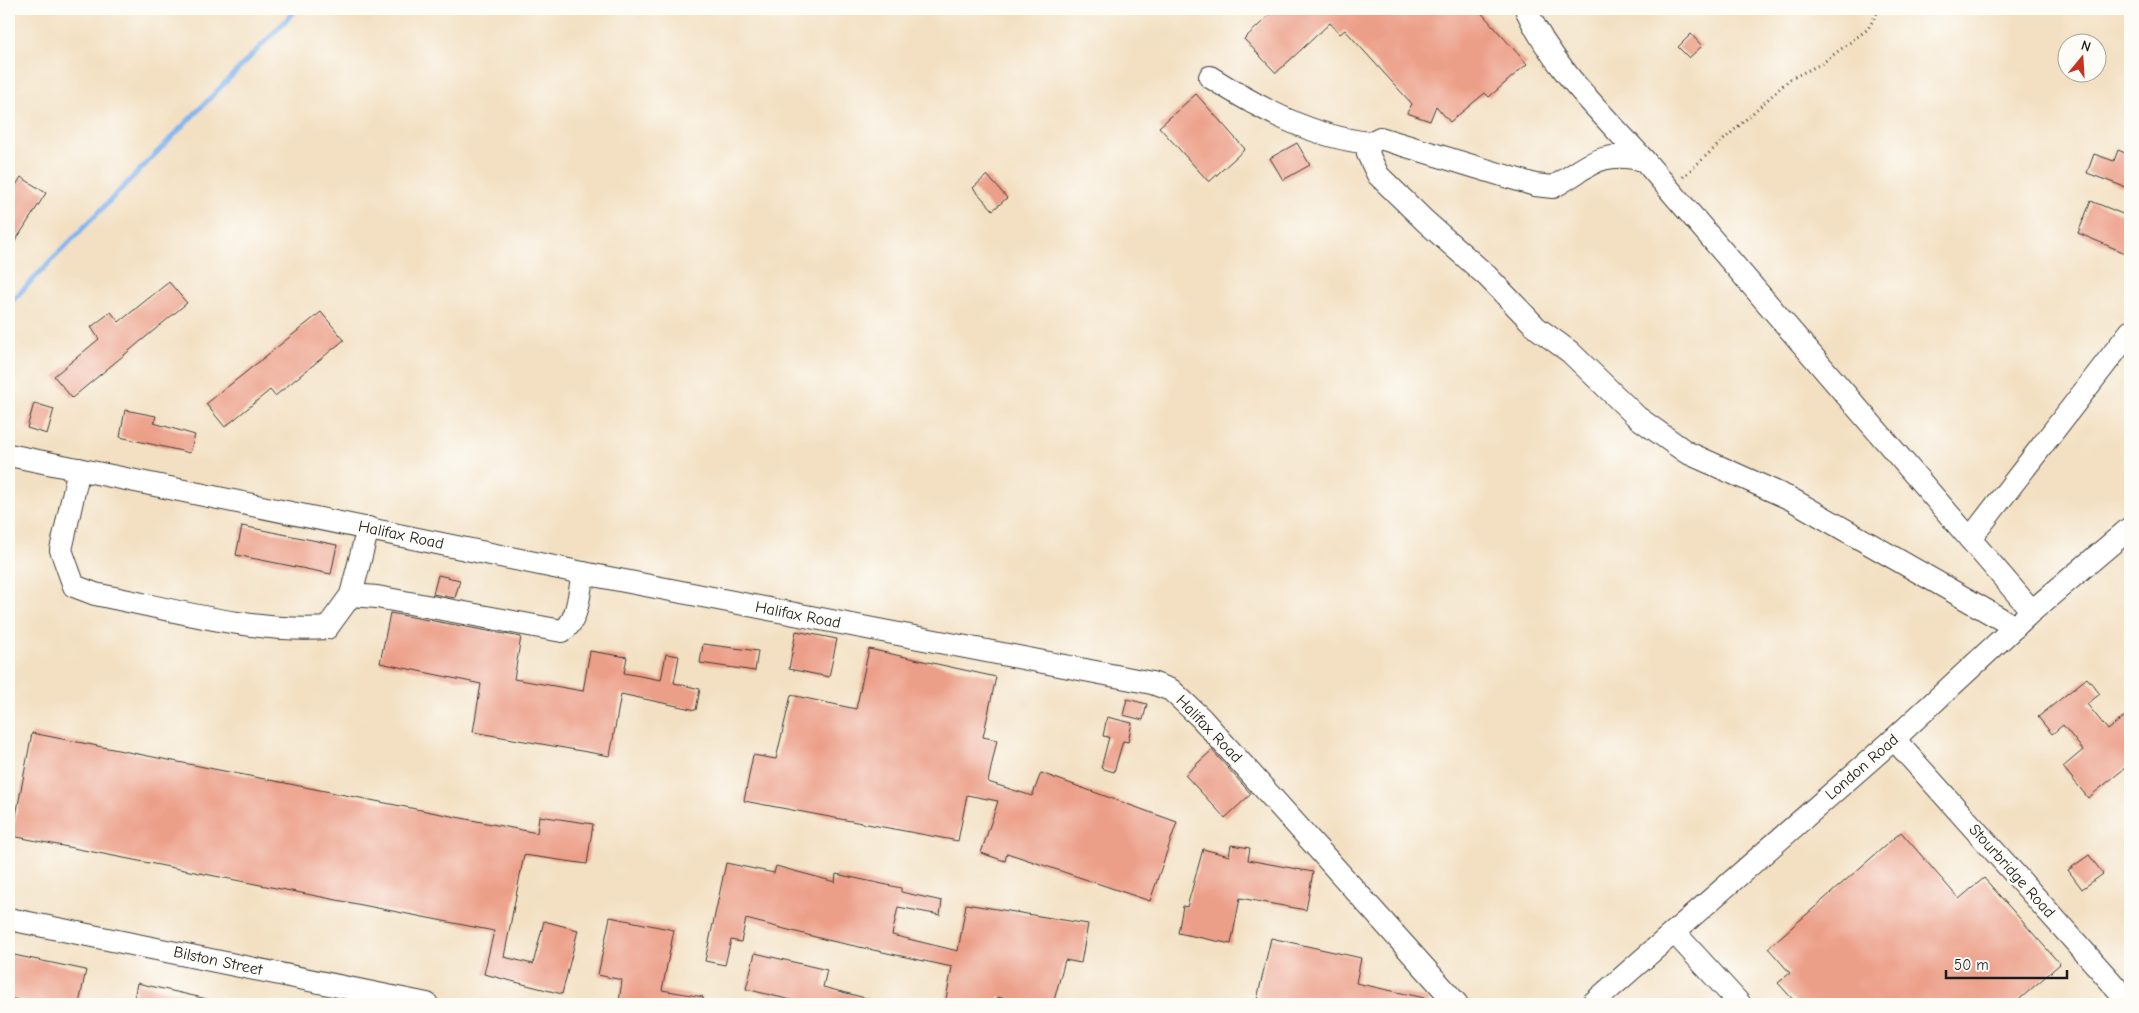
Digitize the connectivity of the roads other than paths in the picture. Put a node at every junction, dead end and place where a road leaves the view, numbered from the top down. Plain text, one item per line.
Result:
1 (1526, 9) edge
2 (1210, 77) dead end
3 (1370, 143) junction
4 (1644, 160) junction
5 (2130, 332) edge
6 (9, 455) edge
7 (80, 469) junction
8 (368, 528) junction
9 (2130, 528) edge
10 (1970, 539) junction
11 (582, 573) junction
12 (351, 595) junction
13 (2032, 611) junction
14 (2015, 627) junction
15 (1894, 739) junction
16 (9, 919) edge
17 (1674, 932) junction
18 (2130, 1003) edge
19 (427, 1004) edge
20 (1457, 1004) edge
21 (1592, 1004) edge
22 (1740, 1004) edge

1 - 4 street
2 - 3 street
3 - 4 street
3 - 14 street
4 - 10 street
5 - 10 street
6 - 7 street, Halifax Road
7 - 8 street, Halifax Road
7 - 12 street
8 - 11 street, Halifax Road
8 - 12 street
9 - 13 street, London Road
10 - 13 street
11 - 12 street
11 - 20 street, Halifax Road
13 - 14 street, London Road
14 - 15 street, London Road
15 - 17 street, London Road
15 - 18 street, Stourbridge Road
16 - 19 street, Bilston Street
17 - 21 street, London Road
17 - 22 street

